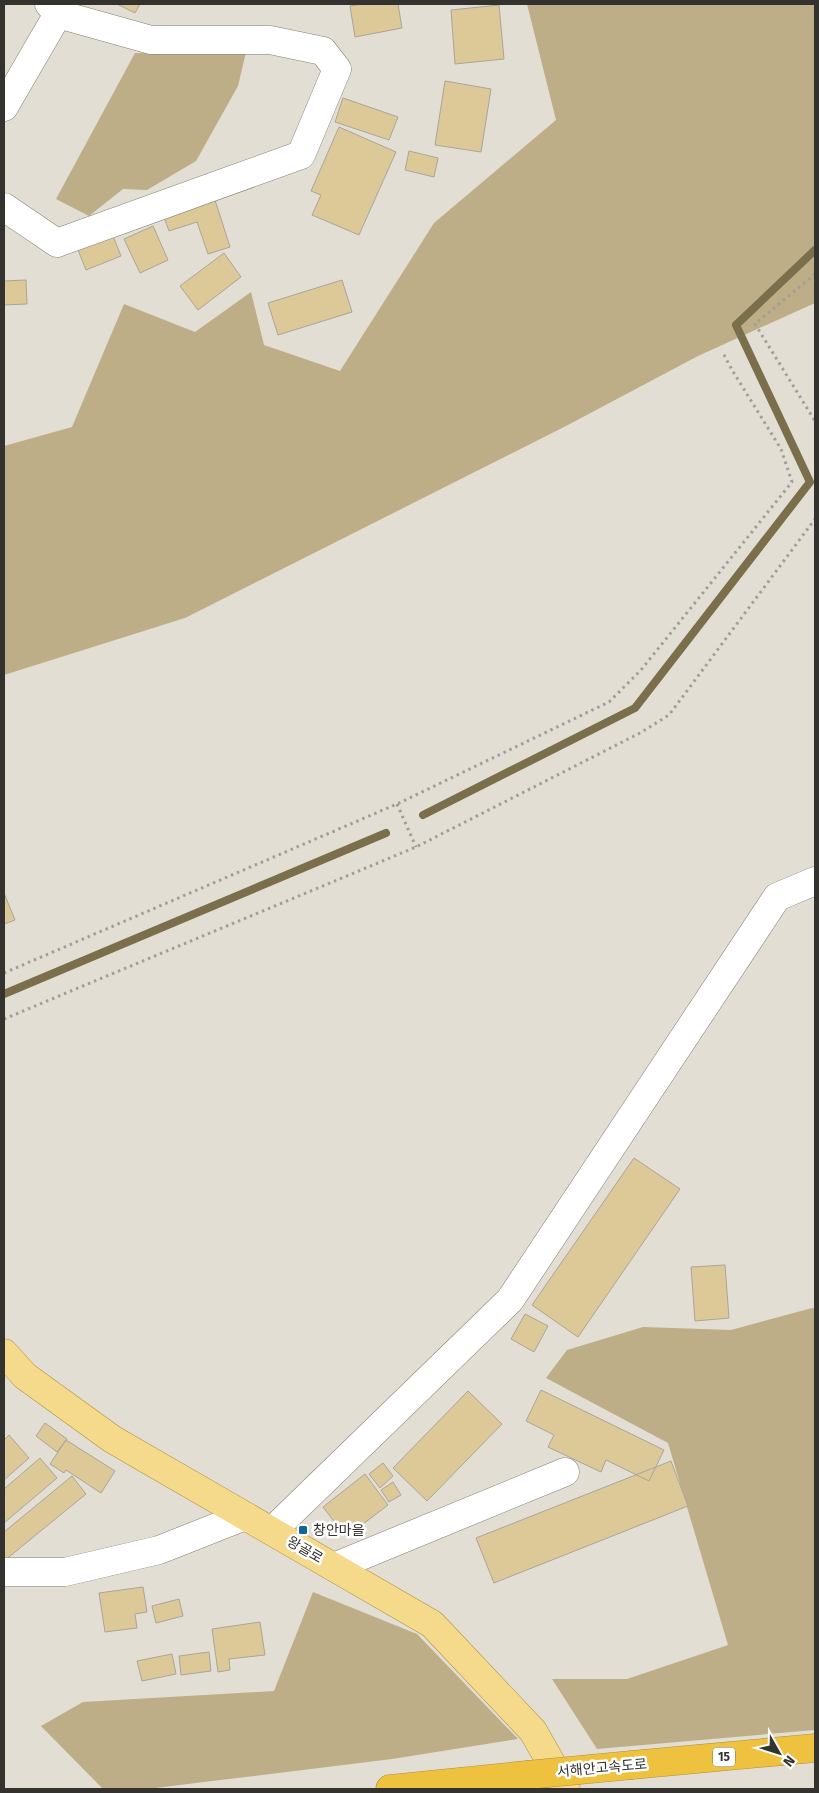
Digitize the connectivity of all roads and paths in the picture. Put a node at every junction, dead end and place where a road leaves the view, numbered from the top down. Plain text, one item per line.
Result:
1 (53, 9) edge
2 (4, 107) edge
3 (4, 207) edge
4 (815, 274) edge
5 (723, 353) dead end
6 (815, 422) edge
7 (815, 519) edge
8 (397, 804) junction
9 (416, 847) junction
10 (815, 882) edge
11 (4, 972) edge
12 (4, 1019) edge
13 (4, 1353) edge
14 (565, 1472) dead end
15 (245, 1516) junction
16 (272, 1531) junction
17 (334, 1567) junction
18 (4, 1572) edge
19 (815, 1748) edge
20 (390, 1789) edge
21 (566, 1789) edge

1 - 2 street
1 - 3 street
4 - 6 path
5 - 8 path
7 - 9 path
8 - 9 path
8 - 11 path
9 - 12 path
10 - 16 street
13 - 15 main road, 왕골로
14 - 17 street
15 - 16 main road, 왕골로
15 - 18 street
16 - 17 main road, 왕골로
17 - 21 main road, 왕골로
19 - 20 highway, 서해안고속도로 / 15, bridge

